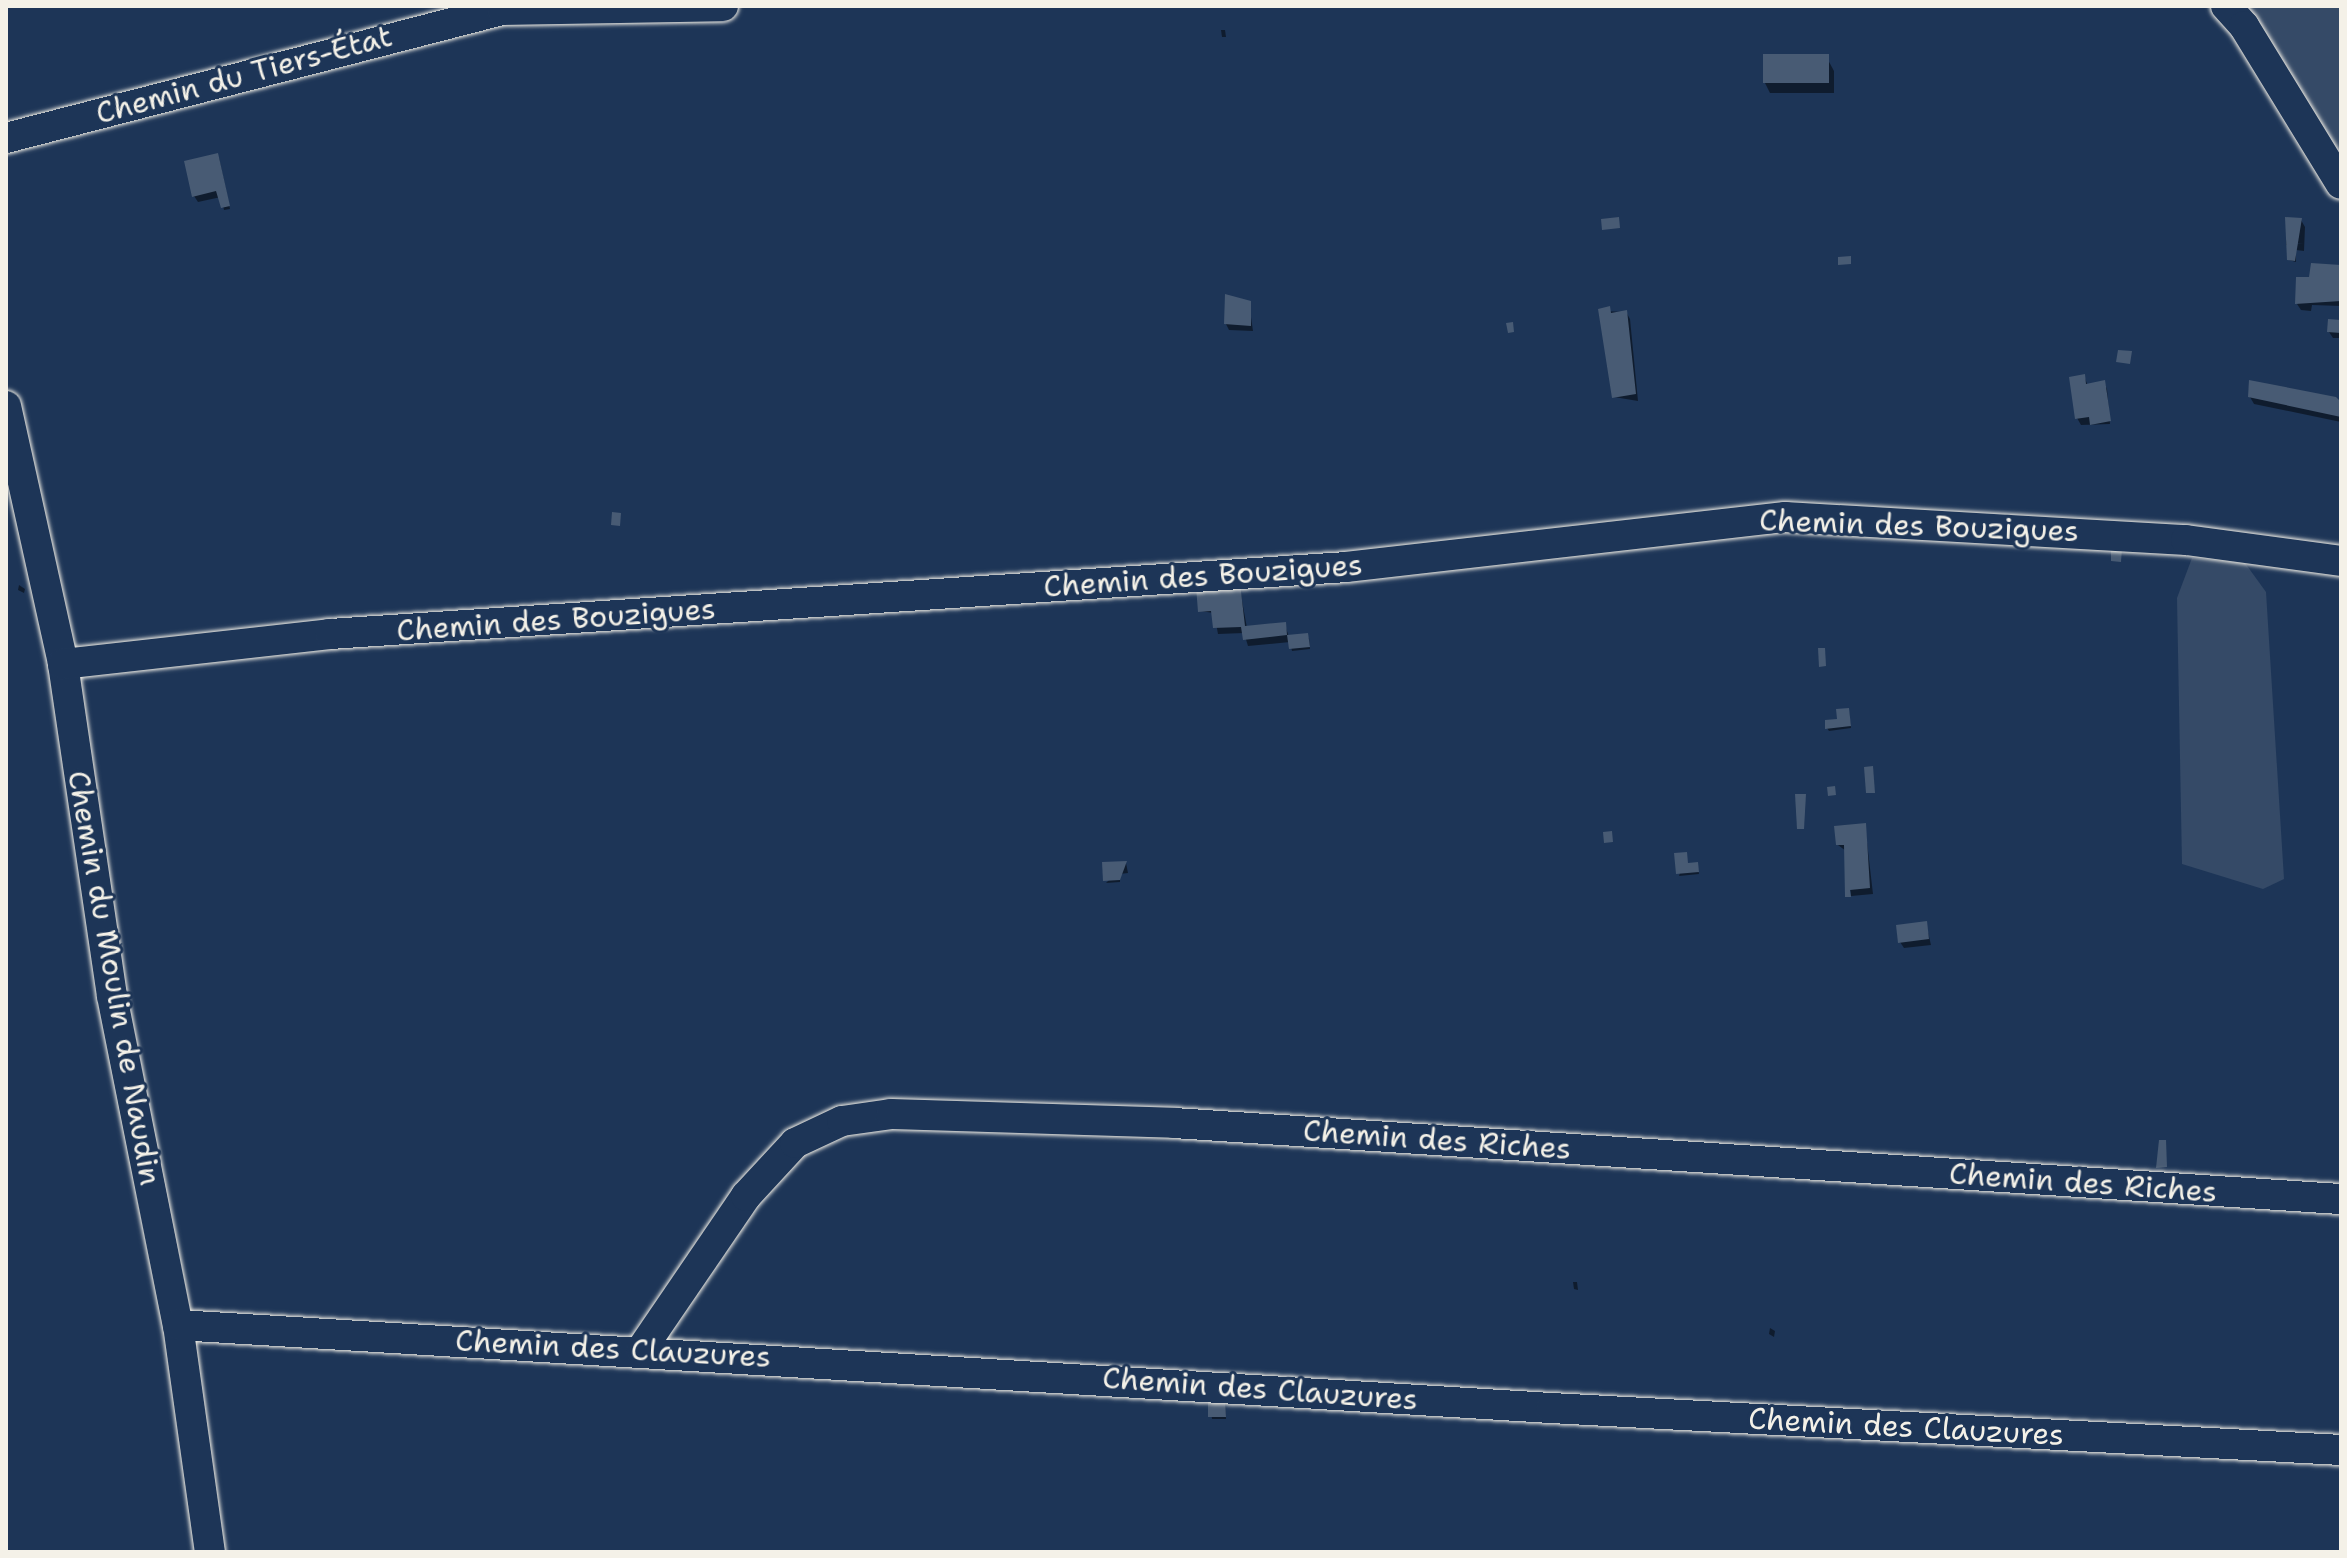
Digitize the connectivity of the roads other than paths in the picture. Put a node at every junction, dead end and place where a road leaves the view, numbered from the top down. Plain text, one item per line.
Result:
1 (723, 6) edge
2 (2226, 6) edge
3 (6, 138) edge
4 (2341, 184) edge
5 (6, 406) edge
6 (2341, 561) edge
7 (63, 664) junction
8 (2341, 1199) edge
9 (178, 1325) junction
10 (641, 1350) junction
11 (2341, 1450) edge
12 (210, 1552) edge

1 - 3 street, Chemin du Tiers-État
2 - 4 street
5 - 7 street, Chemin du Moulin de Naudin
6 - 7 street, Chemin des Bouzigues
7 - 9 street, Chemin du Moulin de Naudin
8 - 10 street, Chemin des Riches
9 - 10 street, Chemin des Clauzures
9 - 12 street, Chemin du Moulin de Naudin
10 - 11 street, Chemin des Clauzures

